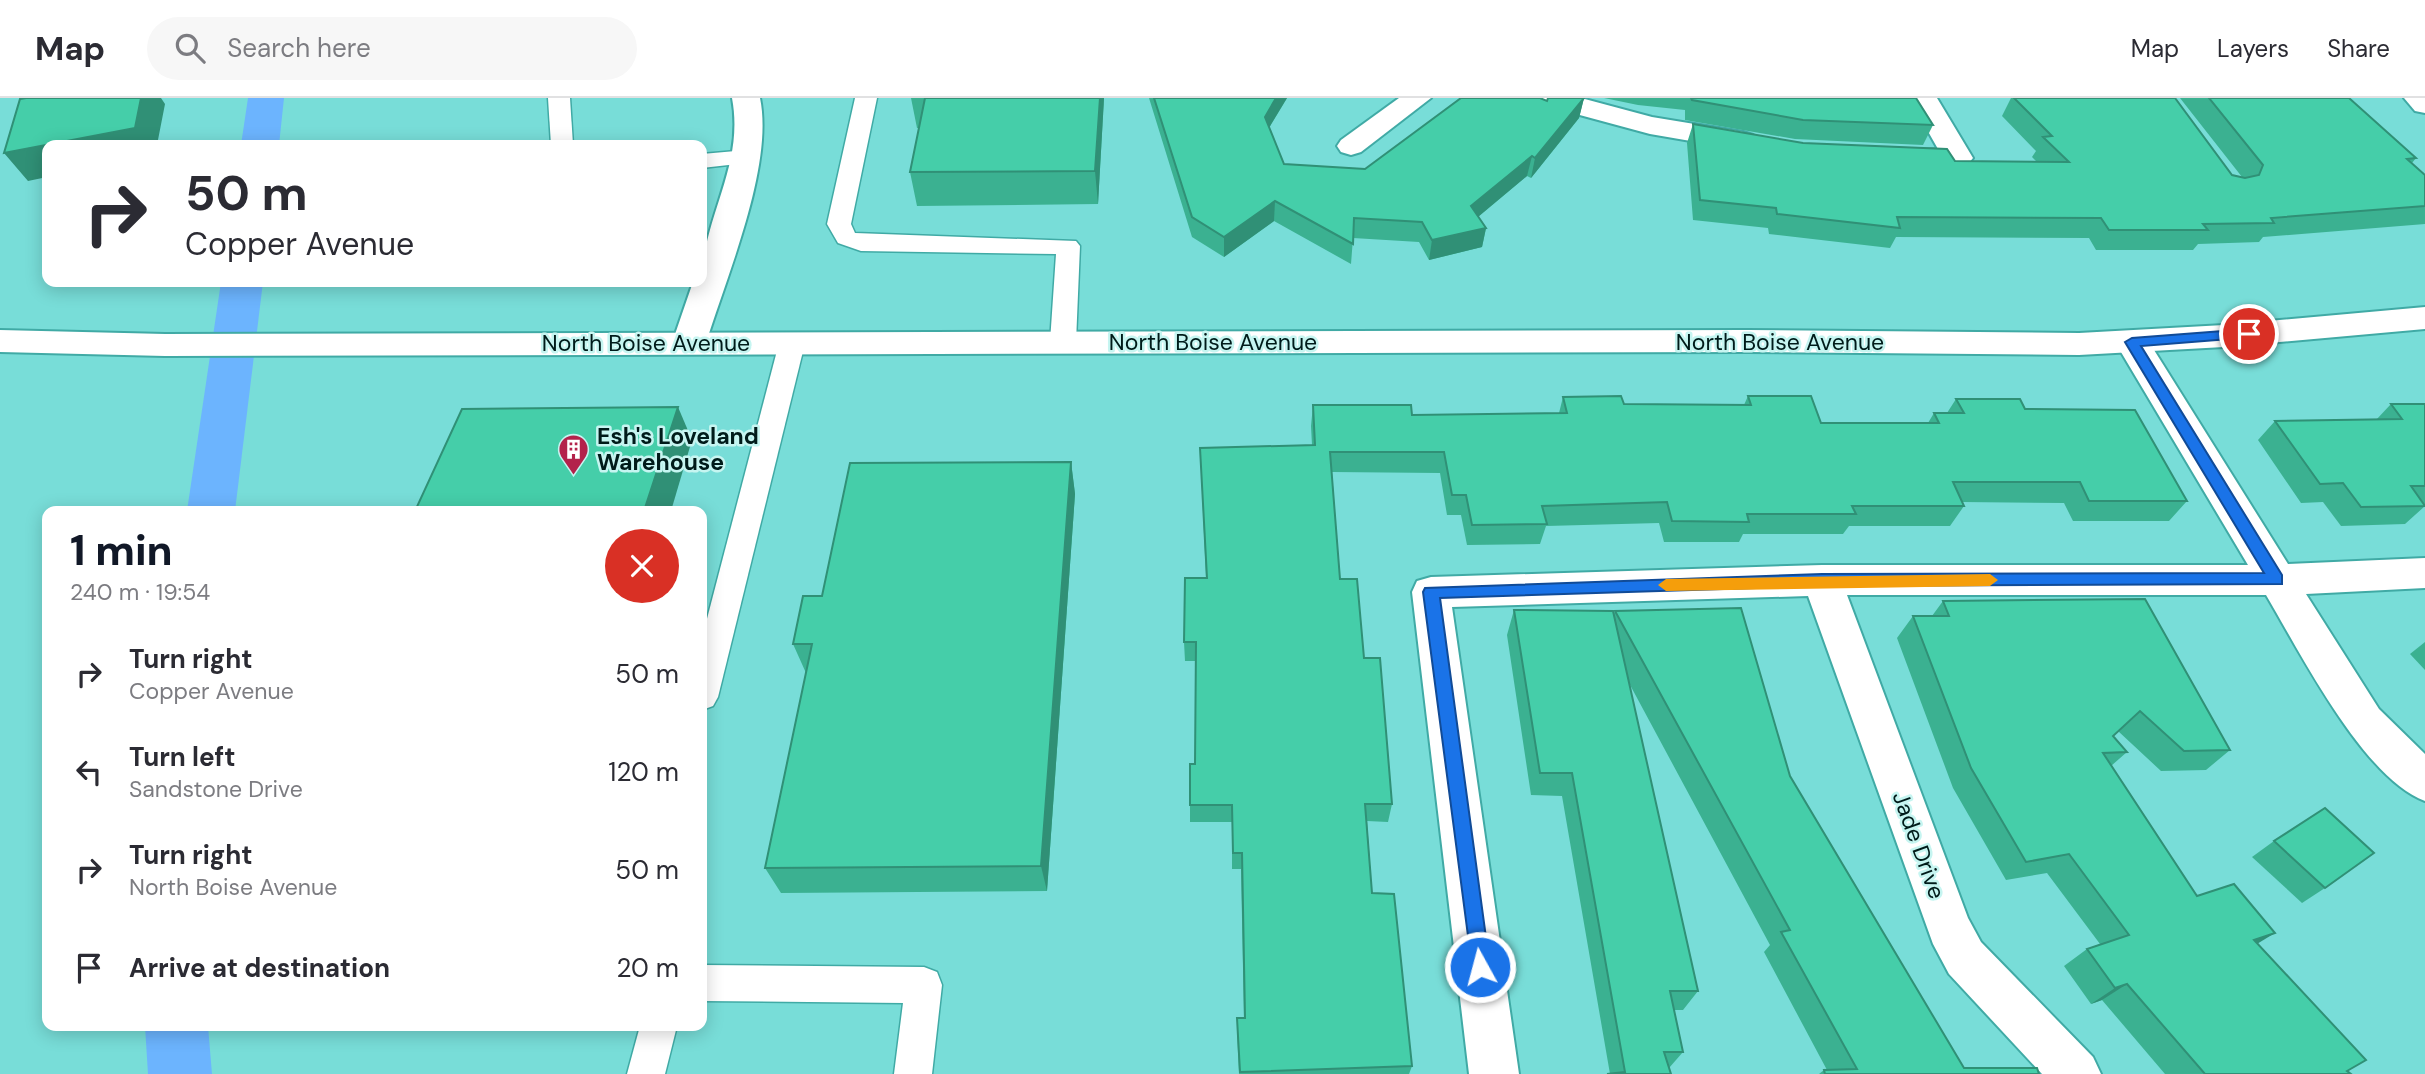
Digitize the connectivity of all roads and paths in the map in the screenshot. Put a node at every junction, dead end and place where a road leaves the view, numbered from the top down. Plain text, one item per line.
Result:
1 (559, 98) edge
2 (746, 98) edge
3 (758, 98) edge
4 (866, 98) edge
5 (1417, 98) edge
6 (1549, 98) edge
7 (1923, 98) edge
8 (2418, 98) edge
9 (2425, 106) edge
10 (562, 140) edge
11 (1351, 146) dead end
12 (1768, 146) edge
13 (1874, 155) edge
14 (747, 157) junction
15 (707, 161) edge
16 (707, 285) edge
17 (706, 287) edge
18 (2425, 318) edge
19 (0, 341) edge
20 (1063, 342) junction
21 (2132, 342) junction
22 (689, 343) junction
23 (792, 343) junction
24 (2425, 573) edge
25 (1822, 580) junction
26 (2277, 580) junction
27 (707, 677) edge
28 (2425, 782) edge
29 (707, 983) edge
30 (658, 1031) edge
31 (646, 1074) edge
32 (914, 1074) edge
33 (1494, 1074) edge
34 (2076, 1074) edge

1 - 10 lane
2 - 3 lane
2 - 14 street
4 - 20 lane
5 - 11 street
6 - 12 street
7 - 13 street
8 - 9 street
14 - 15 lane
14 - 16 street
17 - 22 street
18 - 21 street, North Boise Avenue
19 - 22 street, North Boise Avenue
20 - 21 street, North Boise Avenue
20 - 23 street, North Boise Avenue
21 - 26 street
22 - 23 street, North Boise Avenue
23 - 27 lane
24 - 26 street
25 - 26 street
25 - 33 street
25 - 34 street, Jade Drive
26 - 28 street
29 - 32 lane
30 - 31 lane

